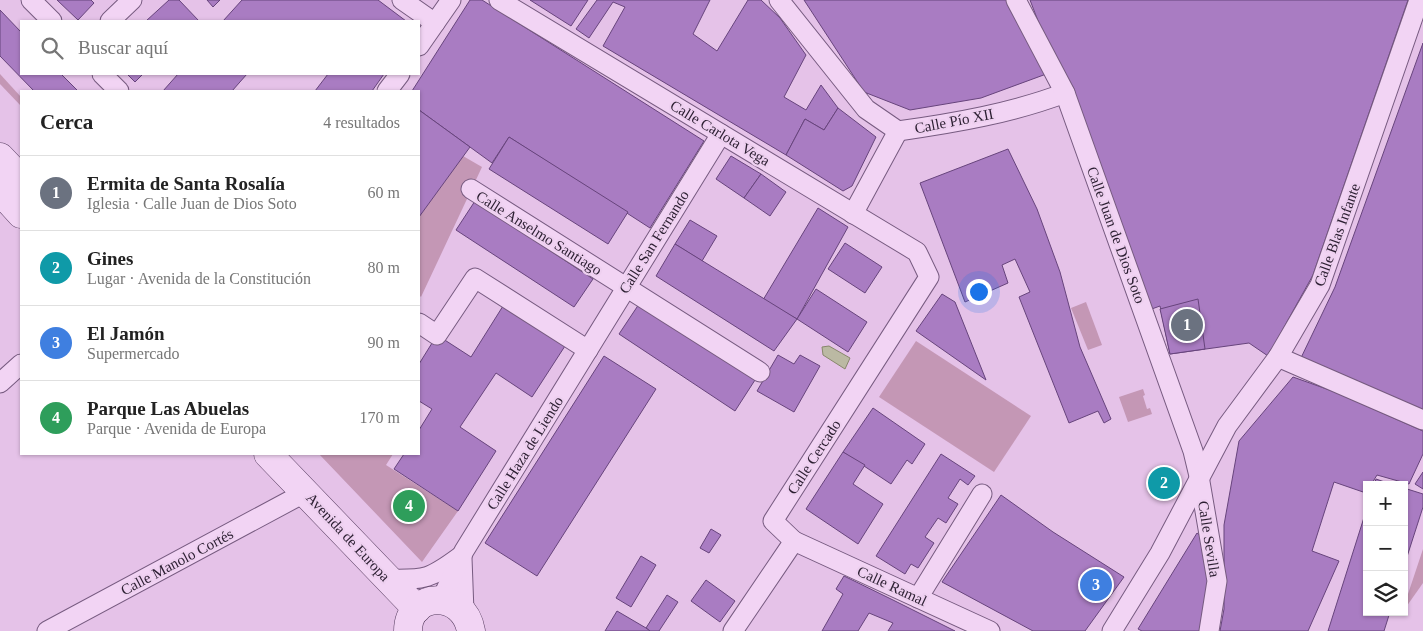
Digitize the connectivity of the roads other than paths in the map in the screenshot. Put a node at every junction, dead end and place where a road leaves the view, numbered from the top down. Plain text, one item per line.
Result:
1 (32, 0) edge
2 (132, 0) edge
3 (402, 0) edge
4 (451, 0) edge
5 (499, 0) edge
6 (779, 0) edge
7 (1016, 0) edge
8 (1419, 0) edge
9 (51, 20) edge
10 (111, 20) edge
11 (435, 23) junction
12 (420, 45) edge
13 (103, 75) edge
14 (399, 75) edge
15 (118, 90) edge
16 (389, 90) edge
17 (1065, 94) junction
18 (898, 131) junction
19 (721, 134) junction
20 (0, 157) edge
21 (20, 178) edge
22 (471, 189) dead end
23 (0, 191) edge
24 (20, 213) edge
25 (853, 214) junction
26 (929, 277) joint
27 (626, 288) junction
28 (420, 324) edge
29 (588, 350) junction
30 (1278, 357) junction
31 (20, 365) edge
32 (760, 372) dead end
33 (0, 384) edge
34 (1423, 420) edge
35 (274, 457) edge
36 (1199, 476) junction
37 (306, 492) junction
38 (982, 494) dead end
39 (794, 541) junction
40 (462, 556) junction
41 (388, 579) junction
42 (918, 598) junction
43 (449, 621) edge
44 (47, 631) edge
45 (733, 631) edge
46 (990, 631) edge
47 (1112, 631) edge
48 (1209, 631) edge

1 - 9 street
2 - 10 street
3 - 11 street
4 - 11 street
5 - 19 street, Calle Carlota Vega
6 - 18 street, Calle Pío XII
7 - 17 street, Calle Juan de Dios Soto
8 - 30 street, Calle Blas Infante
11 - 12 street
13 - 15 street
14 - 16 street
17 - 18 street, Calle Pío XII
17 - 36 street, Calle Juan de Dios Soto
18 - 25 street
19 - 25 street, Calle Carlota Vega
19 - 27 street, Calle San Fernando
20 - 21 main road
22 - 27 street, Calle Anselmo Santiago
23 - 24 main road
25 - 26 street, Calle Carlota Vega
26 - 39 street, Calle Cercado
27 - 29 street, Calle San Fernando
27 - 32 street, Calle Anselmo Santiago
28 - 29 street
29 - 40 street, Calle Haza de Liendo
30 - 34 street
30 - 36 street, Calle Blas Infante
31 - 33 street
35 - 37 main road, Avenida de Europa
36 - 47 street, Calle Blas Infante
36 - 48 street, Calle Sevilla
37 - 41 main road, Avenida de Europa
37 - 44 street, Calle Manolo Cortés
38 - 42 street
39 - 42 street, Calle Ramal
39 - 45 street
40 - 41 street
40 - 43 street
40 - 43 street, Calle Haza de Liendo
41 - 43 main road, Avenida de Europa
42 - 46 street, Calle Ramal

